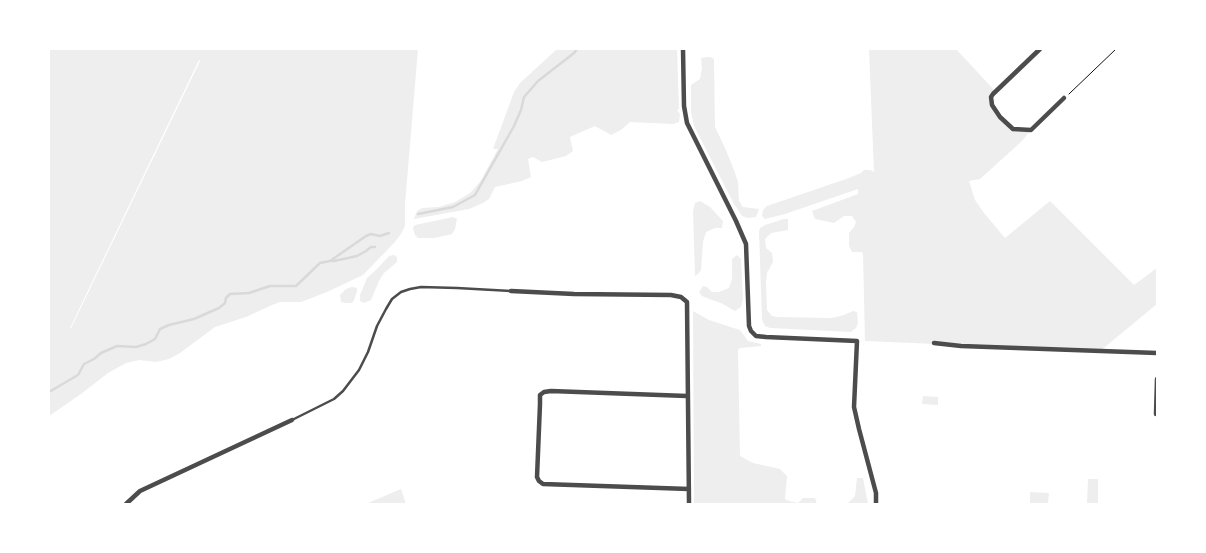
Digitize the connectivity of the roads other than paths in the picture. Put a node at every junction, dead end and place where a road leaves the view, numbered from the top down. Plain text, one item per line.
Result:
1 (683, 49) edge
2 (1039, 49) edge
3 (1064, 98) road end
4 (511, 291) joint
5 (934, 343) dead end
6 (1157, 353) edge
7 (1157, 379) edge
8 (687, 396) junction
9 (1156, 414) edge
10 (292, 420) joint
11 (689, 489) junction
12 (126, 504) edge
13 (689, 504) edge
14 (876, 504) edge

1 - 14 street
2 - 3 street
4 - 8 street
4 - 10 lane
5 - 6 street
7 - 9 street
8 - 11 street
8 - 11 street
10 - 12 street
11 - 13 street

